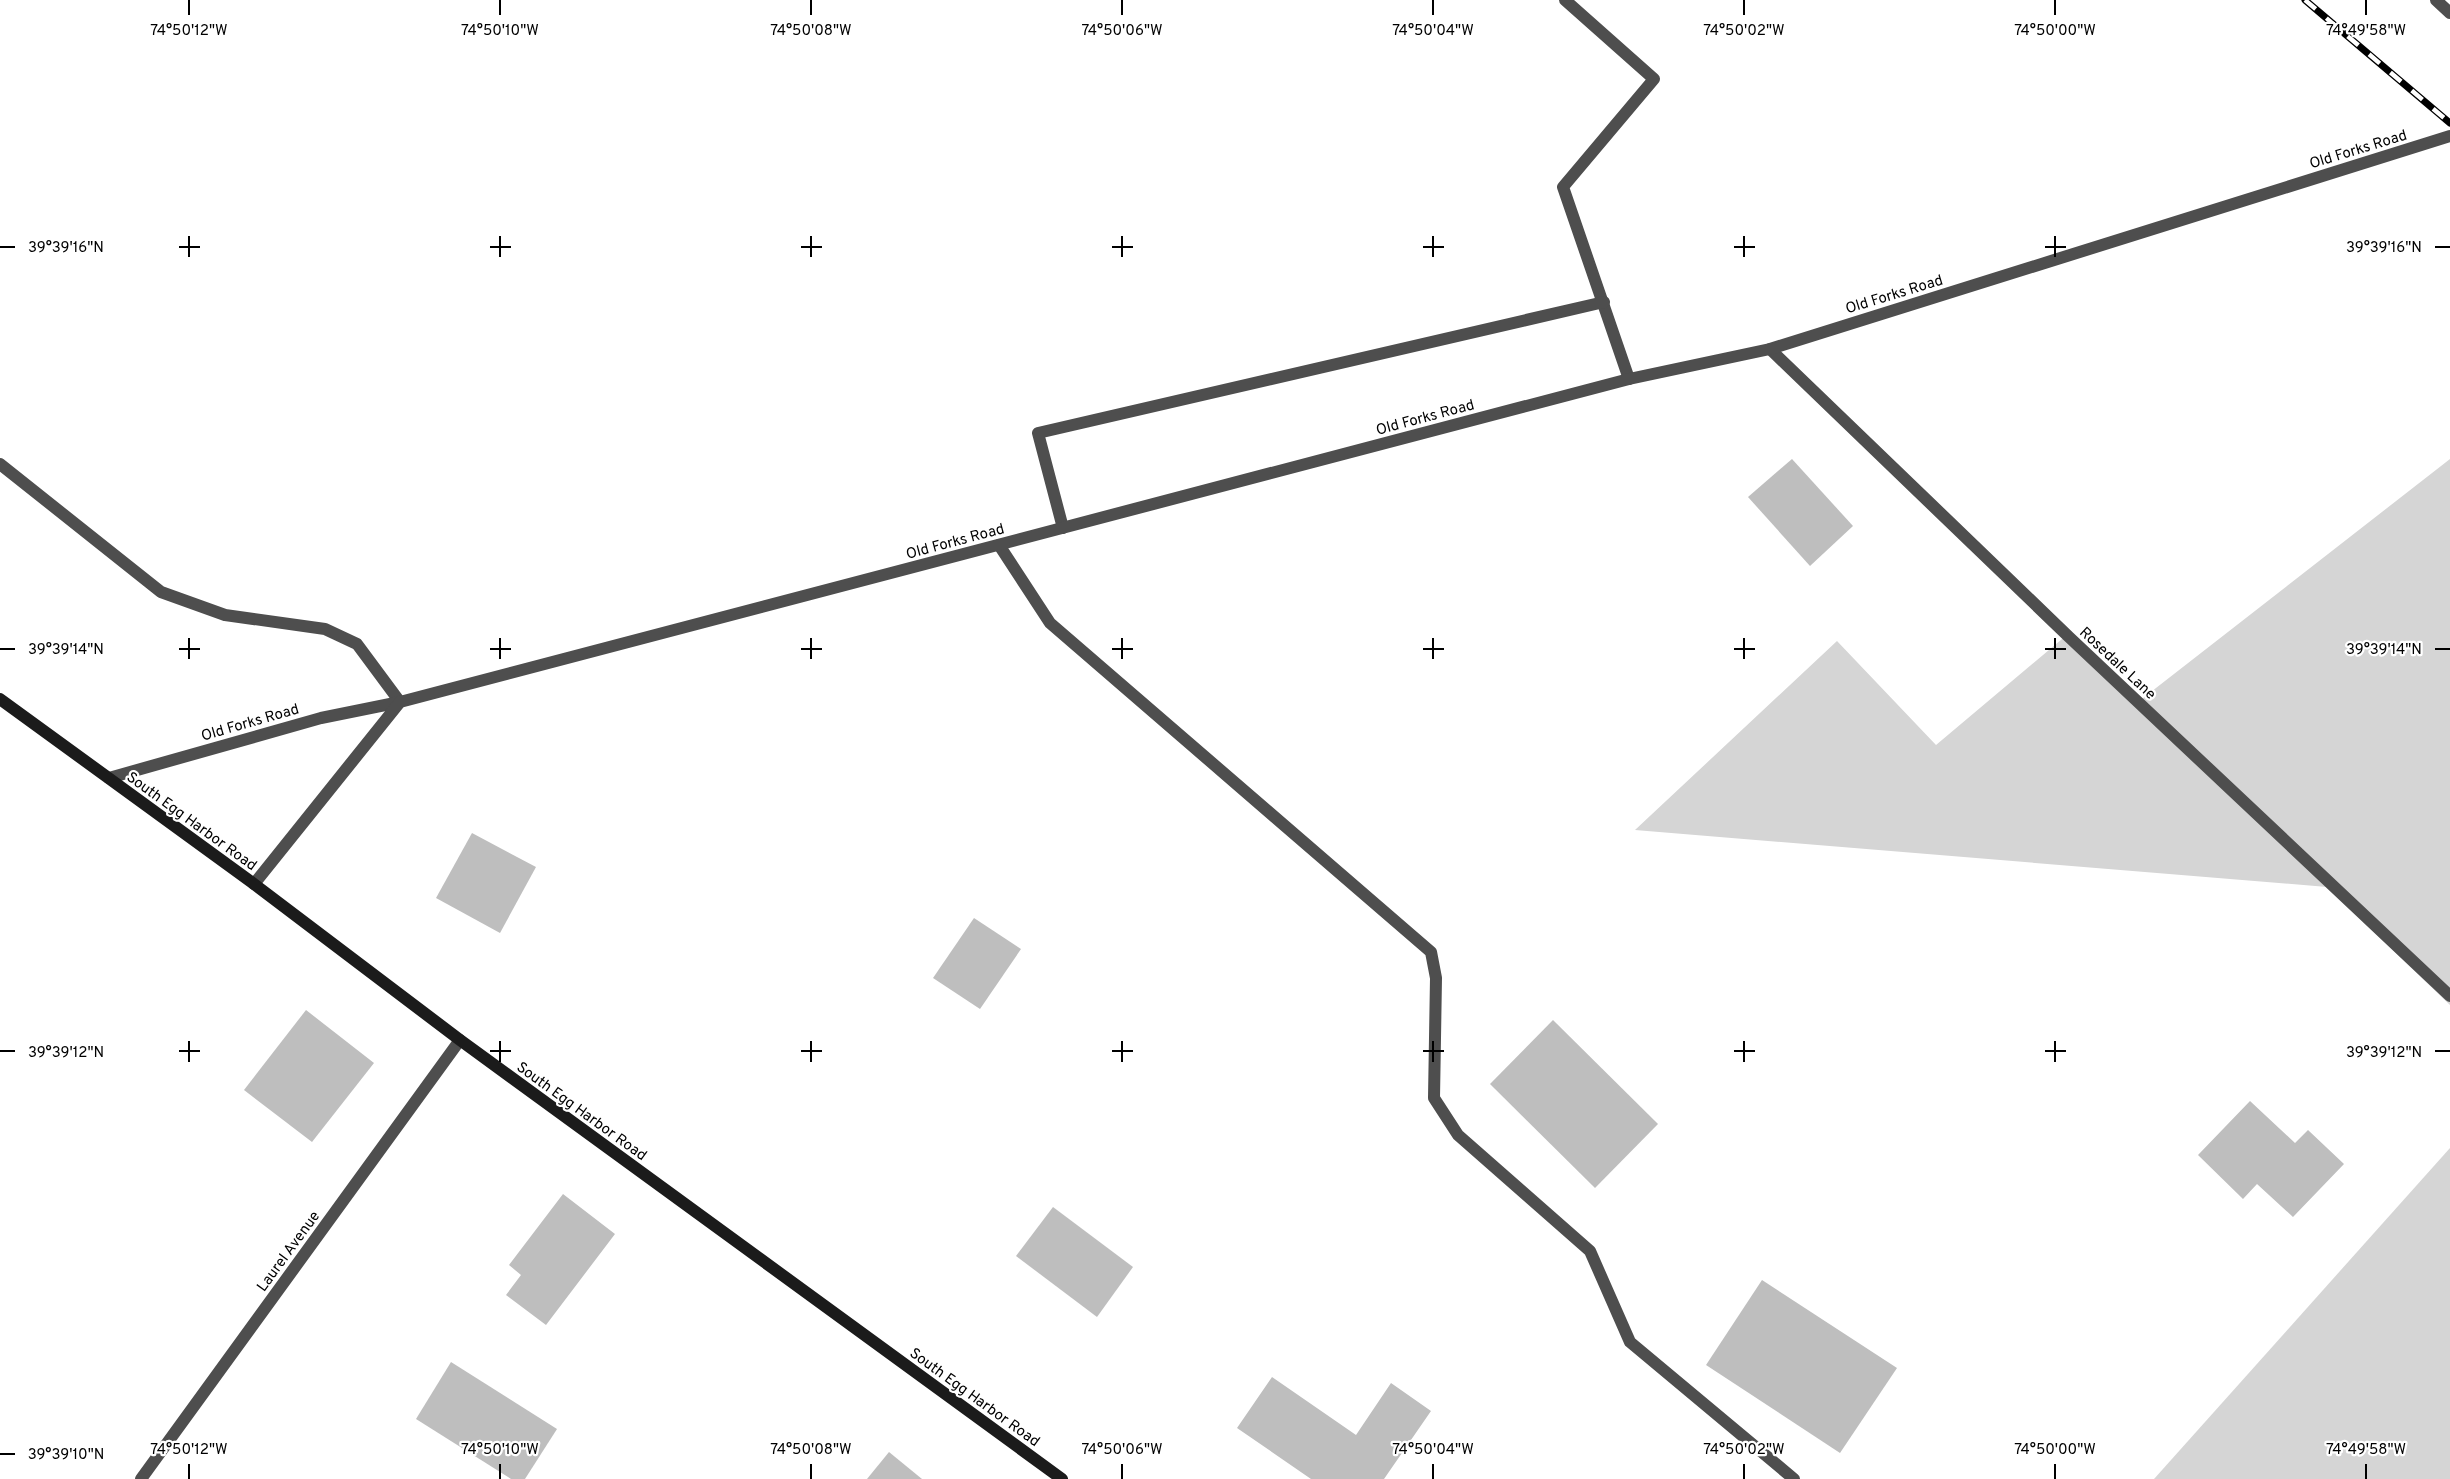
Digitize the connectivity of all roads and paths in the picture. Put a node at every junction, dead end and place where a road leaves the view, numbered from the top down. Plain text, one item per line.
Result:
1 (1565, 0) edge
2 (2436, 0) edge
3 (2450, 13) edge
4 (2450, 136) edge
5 (1604, 302) junction
6 (1770, 349) junction
7 (1629, 379) junction
8 (0, 464) edge
9 (1063, 528) junction
10 (999, 544) junction
11 (0, 699) edge
12 (400, 702) junction
13 (109, 778) junction
14 (254, 884) junction
15 (2450, 996) edge
16 (460, 1040) junction
17 (141, 1479) edge
18 (1062, 1479) edge
19 (1794, 1479) edge

1 - 5 street
2 - 3 street
4 - 6 street, Old Forks Road
5 - 7 street
5 - 9 street
6 - 7 street, Old Forks Road
6 - 15 street, Rosedale Lane
7 - 9 street, Old Forks Road
8 - 12 street
9 - 10 street, Old Forks Road
10 - 12 street, Old Forks Road
10 - 19 street
11 - 13 main road, South Egg Harbor Road
12 - 13 street, Old Forks Road
12 - 14 street
13 - 14 main road, South Egg Harbor Road
14 - 16 main road, South Egg Harbor Road
16 - 17 street, Laurel Avenue
16 - 18 main road, South Egg Harbor Road

